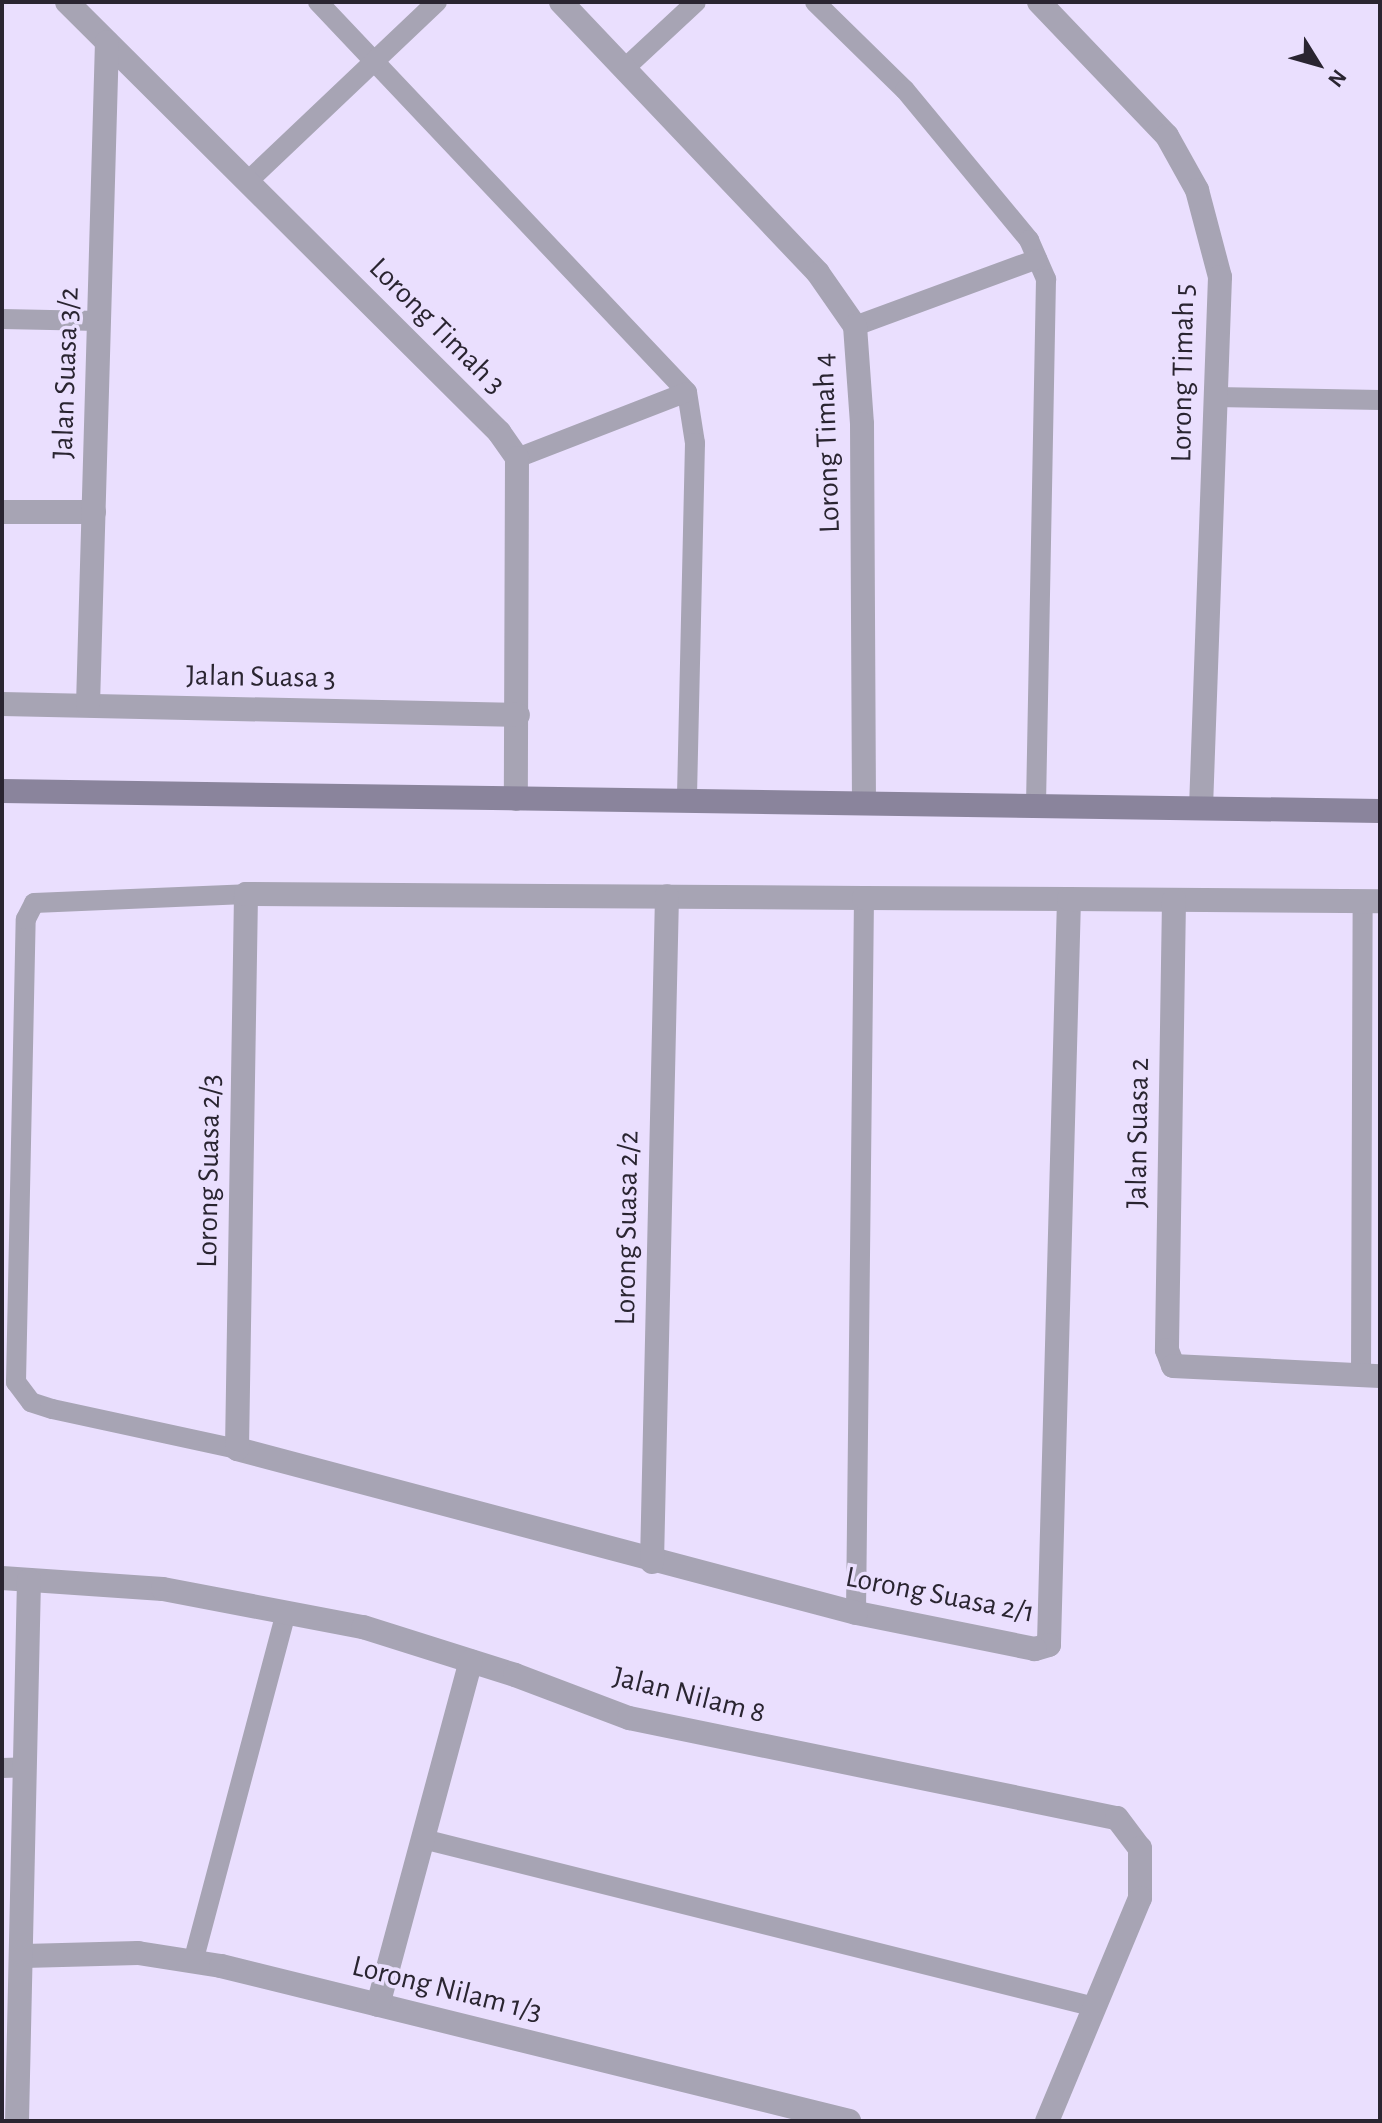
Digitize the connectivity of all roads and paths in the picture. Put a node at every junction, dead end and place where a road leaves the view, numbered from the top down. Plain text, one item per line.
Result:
1 (67, 2) edge
2 (318, 2) edge
3 (437, 2) edge
4 (561, 2) edge
5 (696, 2) edge
6 (815, 2) edge
7 (1039, 2) edge
8 (107, 42) junction
9 (376, 61) junction
10 (624, 69) junction
11 (247, 182) junction
12 (1037, 259) junction
13 (2, 319) edge
14 (99, 321) junction
15 (855, 326) junction
16 (687, 392) junction
17 (1215, 397) junction
18 (1380, 400) edge
19 (517, 458) junction
20 (2, 512) edge
21 (94, 512) junction
22 (2, 704) edge
23 (88, 705) junction
24 (518, 715) junction
25 (2, 791) edge
26 (516, 799) junction
27 (687, 801) junction
28 (864, 803) junction
29 (1036, 806) junction
30 (1201, 808) junction
31 (1380, 811) edge
32 (246, 894) junction
33 (667, 896) junction
34 (864, 898) junction
35 (1069, 899) junction
36 (1174, 900) junction
37 (1371, 901) edge
38 (1371, 1376) edge
39 (237, 1449) junction
40 (652, 1562) junction
41 (2, 1578) edge
42 (29, 1580) junction
43 (286, 1613) junction
44 (856, 1613) junction
45 (471, 1661) junction
46 (14, 1767) edge
47 (423, 1839) junction
48 (24, 1956) junction
49 (193, 1962) junction
50 (378, 2005) junction
51 (1095, 2007) junction
52 (17, 2121) edge
53 (849, 2121) edge
54 (1047, 2121) edge

1 - 8 street, Lorong Timah 3
2 - 9 lane
3 - 9 lane
4 - 10 street, Lorong Timah 4
5 - 10 lane
6 - 12 lane
7 - 17 street, Lorong Timah 5
8 - 11 street, Lorong Timah 3
8 - 14 street, Jalan Suasa 3/2
9 - 11 lane
9 - 16 lane
10 - 15 street, Lorong Timah 4
11 - 19 street, Lorong Timah 3
12 - 15 lane
12 - 29 lane
13 - 14 lane
14 - 21 street, Jalan Suasa 3/2
15 - 28 street, Lorong Timah 4
16 - 19 lane
16 - 27 lane
17 - 18 lane
17 - 30 street, Lorong Timah 5
19 - 24 street
20 - 21 street
21 - 23 street, Jalan Suasa 3/2
22 - 23 street, Jalan Suasa 3
23 - 24 street, Jalan Suasa 3
24 - 26 street
25 - 26 street
26 - 27 street
27 - 28 street
28 - 29 street
29 - 30 street
30 - 31 street
32 - 33 street
32 - 39 street, Lorong Suasa 2/3
32 - 39 lane
33 - 34 street
33 - 40 street, Lorong Suasa 2/2
34 - 35 street
34 - 44 lane
35 - 36 street
35 - 44 street, Lorong Suasa 2/1
36 - 37 street
36 - 38 street, Jalan Suasa 2
37 - 38 lane
39 - 40 street, Lorong Suasa 2/1
40 - 44 street, Lorong Suasa 2/1
41 - 42 street, Jalan Nilam 8
42 - 43 street, Jalan Nilam 8
42 - 46 street
43 - 45 street, Jalan Nilam 8
43 - 49 lane
45 - 47 street
45 - 51 street, Jalan Nilam 8
46 - 48 street
47 - 50 street
47 - 51 lane
48 - 49 street, Lorong Nilam 1/3
48 - 52 street
49 - 50 street, Lorong Nilam 1/3
50 - 53 street, Lorong Nilam 1/3
51 - 54 street

